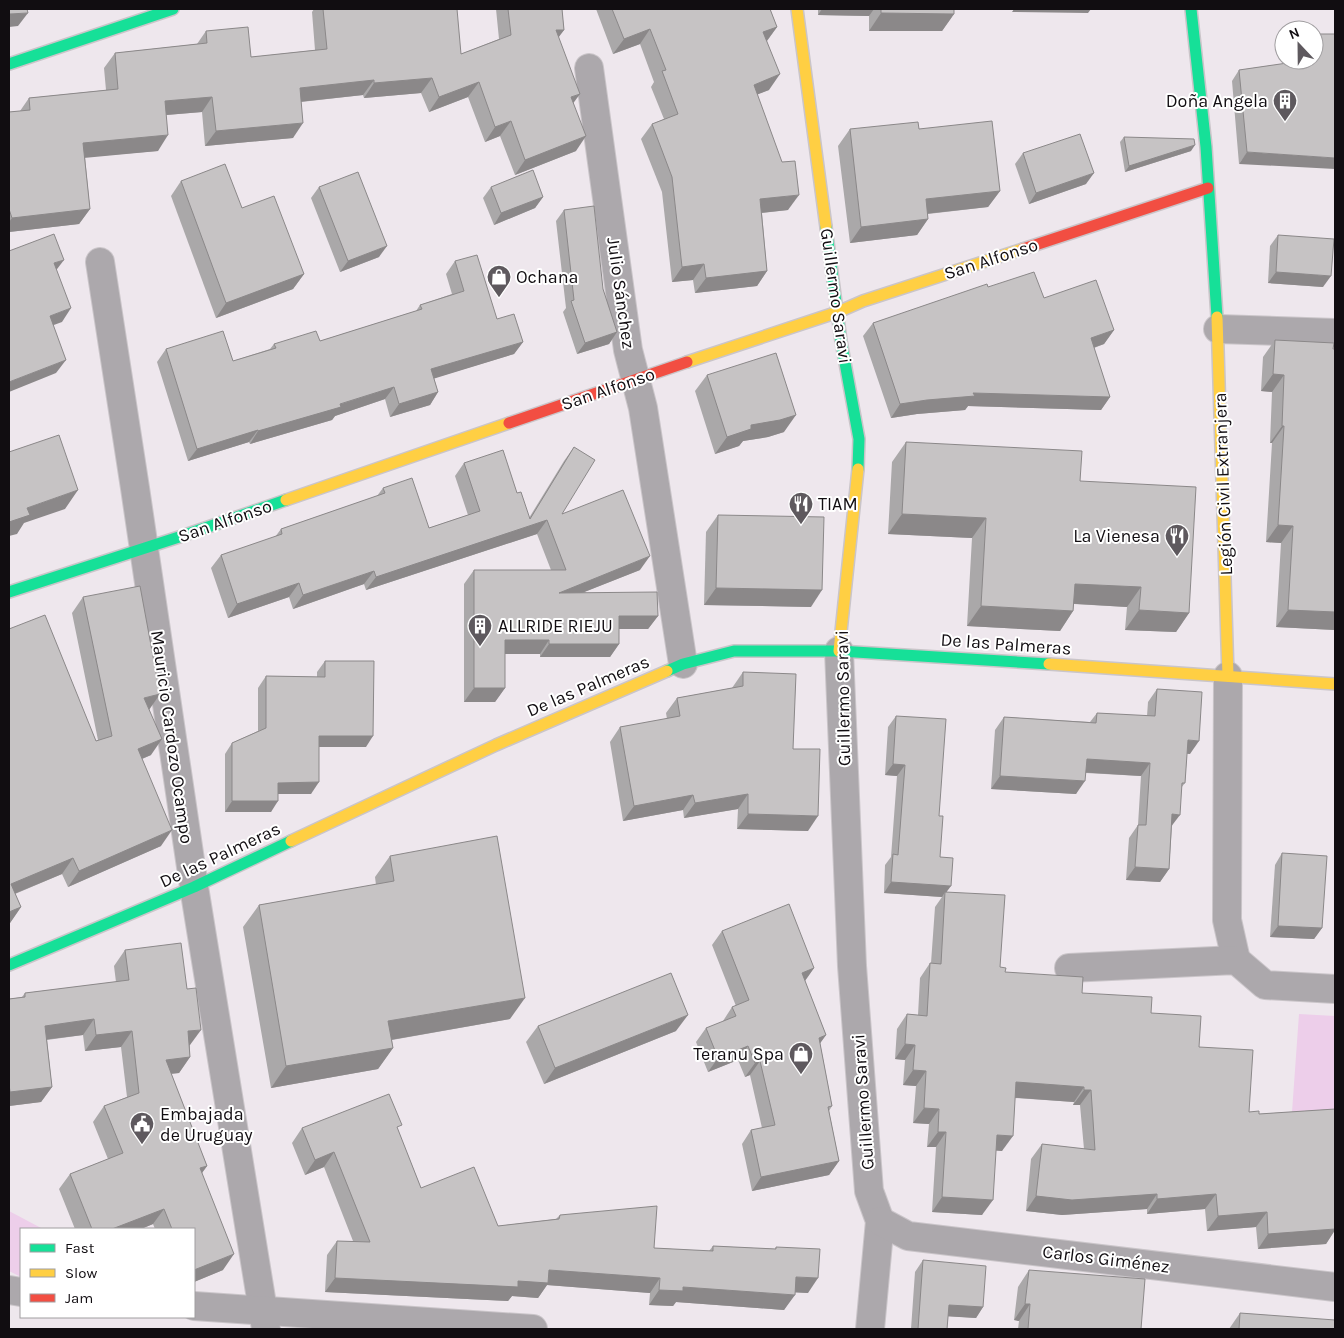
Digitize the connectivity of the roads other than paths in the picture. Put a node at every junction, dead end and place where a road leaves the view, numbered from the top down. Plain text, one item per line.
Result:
1 (172, 9) edge
2 (797, 9) edge
3 (1191, 9) edge
4 (9, 64) edge
5 (589, 68) dead end
6 (1208, 188) junction
7 (100, 262) dead end
8 (838, 312) junction
9 (1218, 329) junction
10 (1335, 333) edge
11 (635, 380) junction
12 (144, 548) junction
13 (9, 592) edge
14 (839, 651) junction
15 (683, 664) junction
16 (1228, 676) junction
17 (1335, 684) edge
18 (194, 888) junction
19 (1236, 960) junction
20 (9, 965) edge
21 (1069, 968) dead end
22 (1335, 989) edge
23 (880, 1221) junction
24 (1335, 1287) edge
25 (195, 1306) edge
26 (265, 1321) edge
27 (533, 1329) edge
28 (870, 1329) edge

1 - 4 street
2 - 8 street, Guillermo Saravi
3 - 6 street, Legión Civil Extranjera
5 - 11 street, Julio Sánchez
6 - 8 street, San Alfonso
6 - 9 street, Legión Civil Extranjera
7 - 12 street, Mauricio Cardozo Ocampo
8 - 11 street, San Alfonso
8 - 14 street, Guillermo Saravi
9 - 10 street
9 - 16 street, Legión Civil Extranjera
11 - 12 street, San Alfonso
11 - 15 street, Julio Sánchez
12 - 13 street, San Alfonso
12 - 18 street, Mauricio Cardozo Ocampo
14 - 15 street, De las Palmeras
14 - 16 street, De las Palmeras
14 - 23 street, Guillermo Saravi
15 - 18 street, De las Palmeras
16 - 17 street, De las Palmeras
16 - 19 street, Legión Civil Extranjera
18 - 20 street, De las Palmeras
18 - 26 street, Mauricio Cardozo Ocampo
19 - 21 street
19 - 22 street
23 - 24 street, Carlos Giménez
23 - 28 street, Guillermo Saravi
25 - 26 street
26 - 27 street

